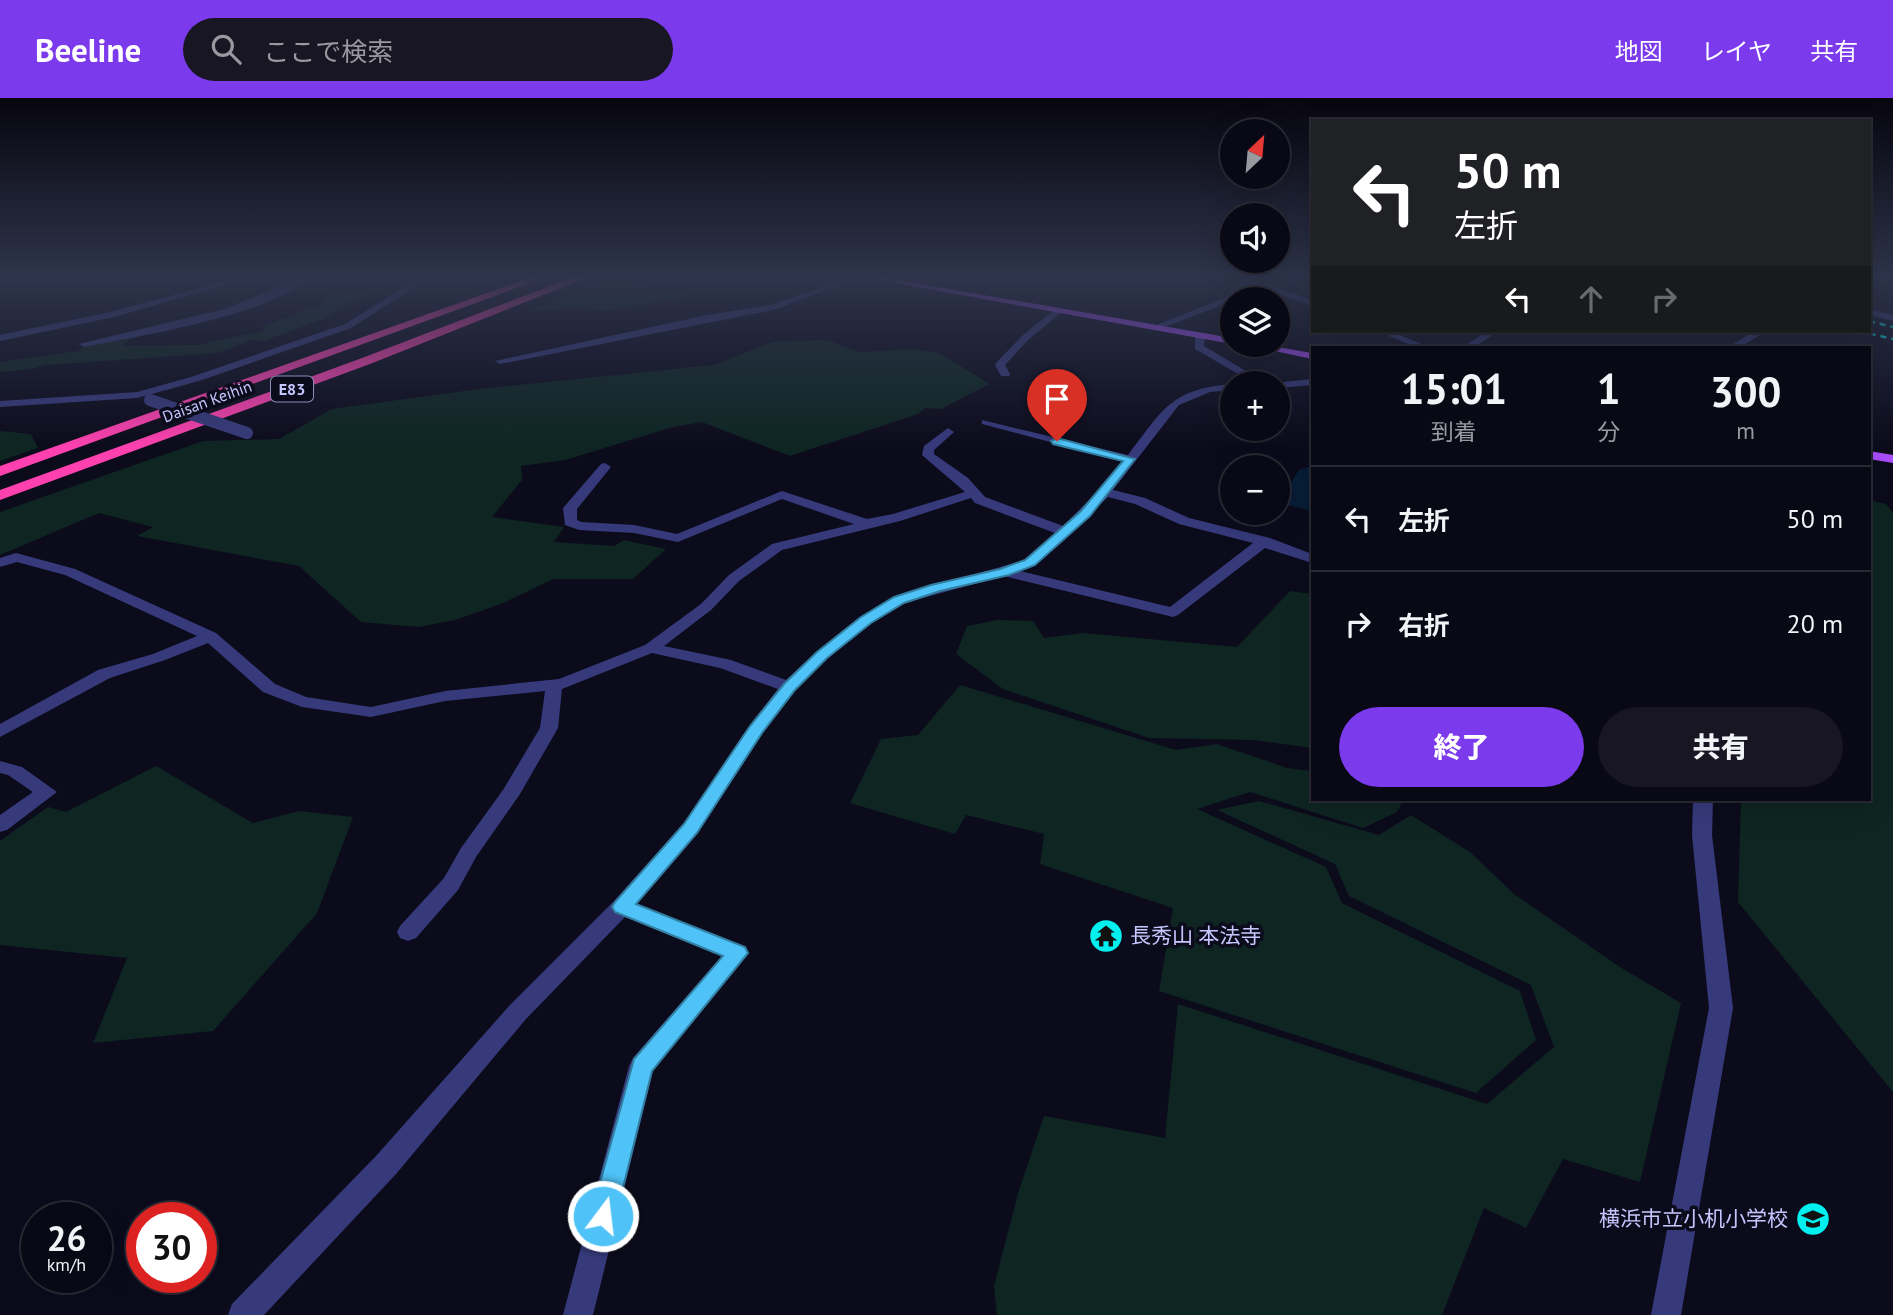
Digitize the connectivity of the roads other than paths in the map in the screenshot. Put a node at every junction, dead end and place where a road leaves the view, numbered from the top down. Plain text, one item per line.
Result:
1 (130, 335) edge
2 (323, 335) edge
3 (380, 335) edge
4 (434, 335) edge
5 (636, 335) edge
6 (1029, 335) edge
7 (1200, 335) joint
8 (1392, 335) edge
9 (1488, 335) edge
10 (1755, 335) edge
11 (1220, 339) edge
12 (84, 344) dead end
13 (1421, 346) edge
14 (1469, 346) edge
15 (1735, 346) edge
16 (1290, 352) edge
17 (1311, 356) edge
18 (500, 361) dead end
19 (1240, 371) edge
20 (1005, 374) dead end
21 (1311, 382) edge
22 (1290, 384) edge
23 (1220, 388) edge
24 (137, 395) junction
25 (0, 404) edge
26 (986, 422) dead end
27 (948, 432) dead end
28 (247, 433) dead end
29 (1871, 455) edge
30 (1130, 459) junction
31 (1893, 459) edge
32 (605, 467) dead end
33 (0, 471) edge
34 (1105, 492) junction
35 (974, 493) junction
36 (0, 495) edge
37 (866, 523) junction
38 (1065, 532) junction
39 (1265, 541) junction
40 (1311, 559) edge
41 (0, 563) edge
42 (1004, 572) junction
43 (210, 636) junction
44 (651, 648) junction
45 (554, 685) junction
46 (789, 687) junction
47 (0, 731) edge
48 (0, 767) edge
49 (1703, 801) edge
50 (0, 825) edge
51 (622, 907) junction
52 (408, 932) dead end
53 (243, 1315) edge
54 (578, 1315) edge
55 (1666, 1315) edge

1 - 12 street
2 - 24 street
3 - 33 highway, Daisan Keihin / E83
4 - 36 highway, Daisan Keihin / E83
5 - 18 street
6 - 20 street
7 - 11 main road
7 - 19 street
8 - 13 street
9 - 14 street
10 - 15 street
16 - 17 main road
21 - 22 street
23 - 30 street
24 - 25 street
24 - 28 street, bridge
26 - 30 street
27 - 35 street
29 - 31 main road
30 - 34 street
32 - 37 street
34 - 38 street
34 - 39 street
35 - 37 street
35 - 38 street
37 - 44 street
38 - 42 street
39 - 40 street
39 - 42 street
41 - 43 street
42 - 46 street
43 - 45 street
43 - 47 street
44 - 45 street
44 - 46 street
45 - 52 street
46 - 51 street
48 - 50 street
49 - 55 street
51 - 53 street
51 - 54 street

